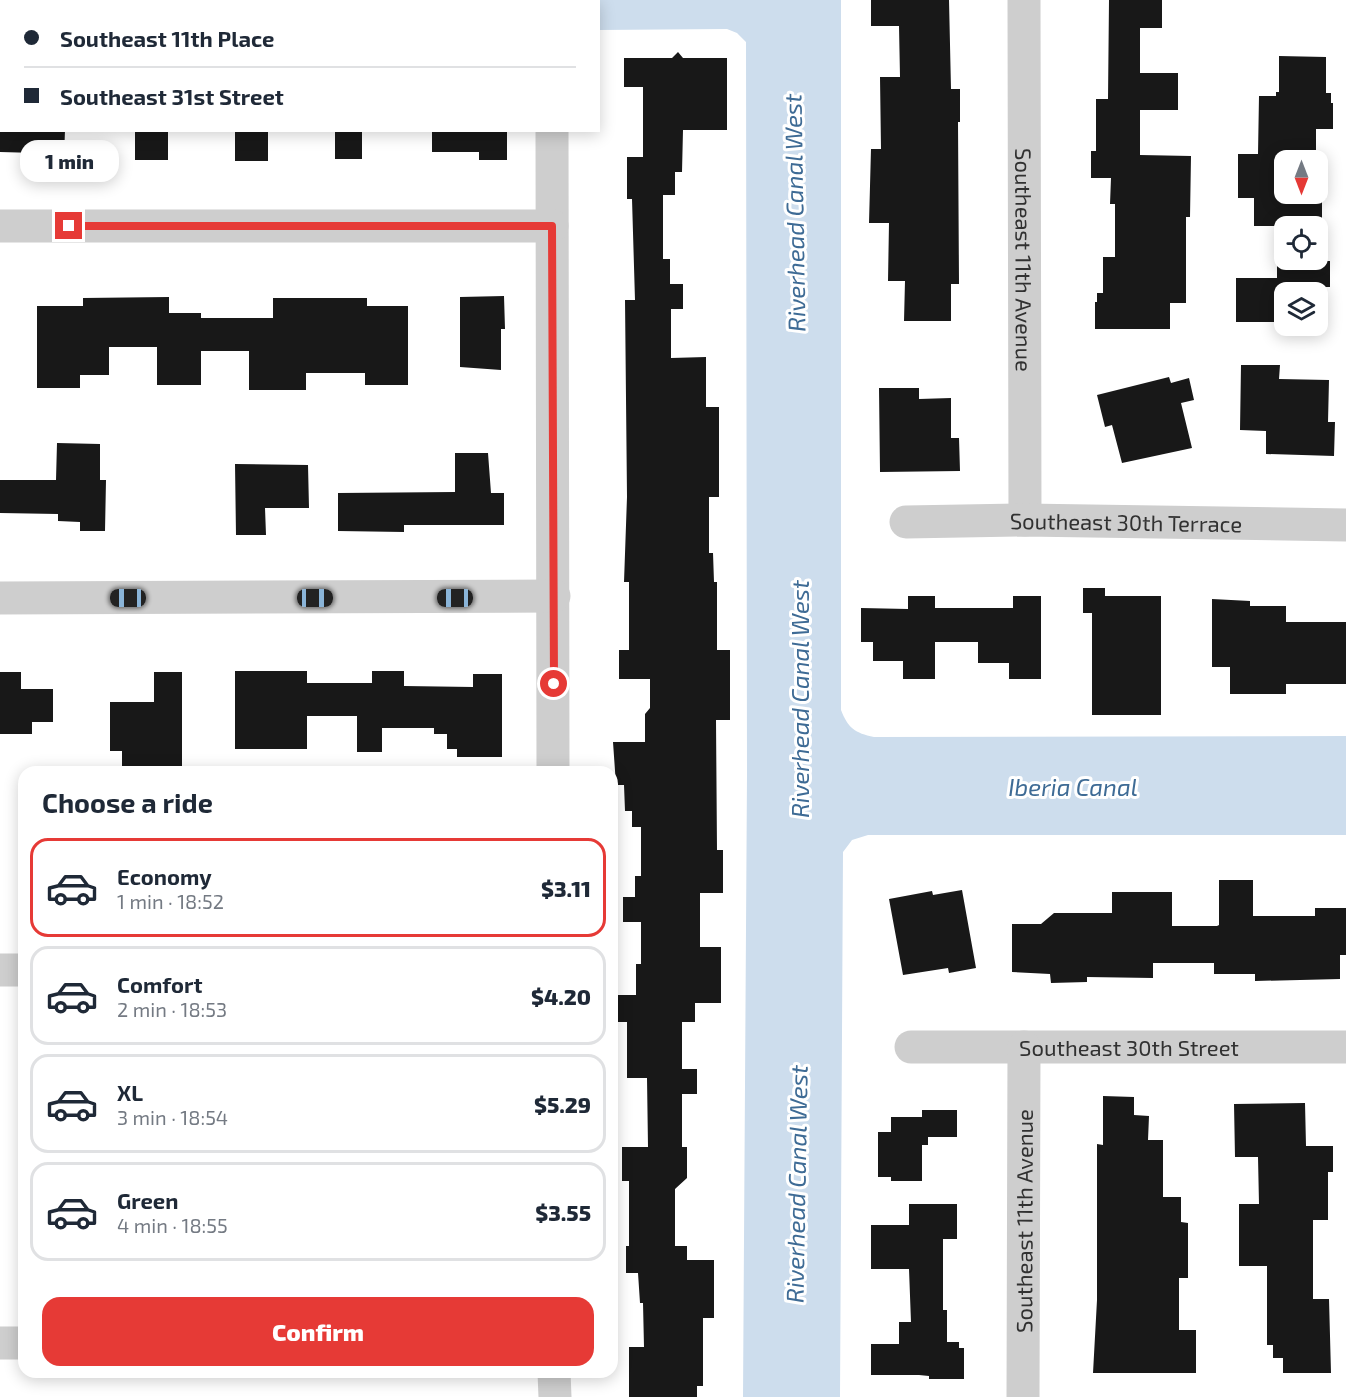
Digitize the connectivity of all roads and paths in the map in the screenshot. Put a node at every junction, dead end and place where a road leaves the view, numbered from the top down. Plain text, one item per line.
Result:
1 (1024, 0) edge
2 (552, 132) edge
3 (0, 226) edge
4 (552, 226) junction
5 (1025, 520) junction
6 (906, 522) dead end
7 (1346, 525) edge
8 (554, 596) junction
9 (0, 597) edge
10 (553, 766) edge
11 (0, 970) edge
12 (18, 970) edge
13 (911, 1047) dead end
14 (1024, 1047) junction
15 (1346, 1047) edge
16 (0, 1343) edge
17 (18, 1343) edge
18 (554, 1378) edge
19 (555, 1397) edge
20 (1023, 1397) edge

1 - 5 street, Southeast 11th Avenue
2 - 4 street
3 - 4 street
4 - 8 street
5 - 6 street, Southeast 30th Terrace
5 - 7 street, Southeast 30th Terrace
8 - 9 street
8 - 10 street
11 - 12 street
13 - 14 street, Southeast 30th Street
14 - 15 street, Southeast 30th Street
14 - 20 street, Southeast 11th Avenue
16 - 17 street
18 - 19 street

